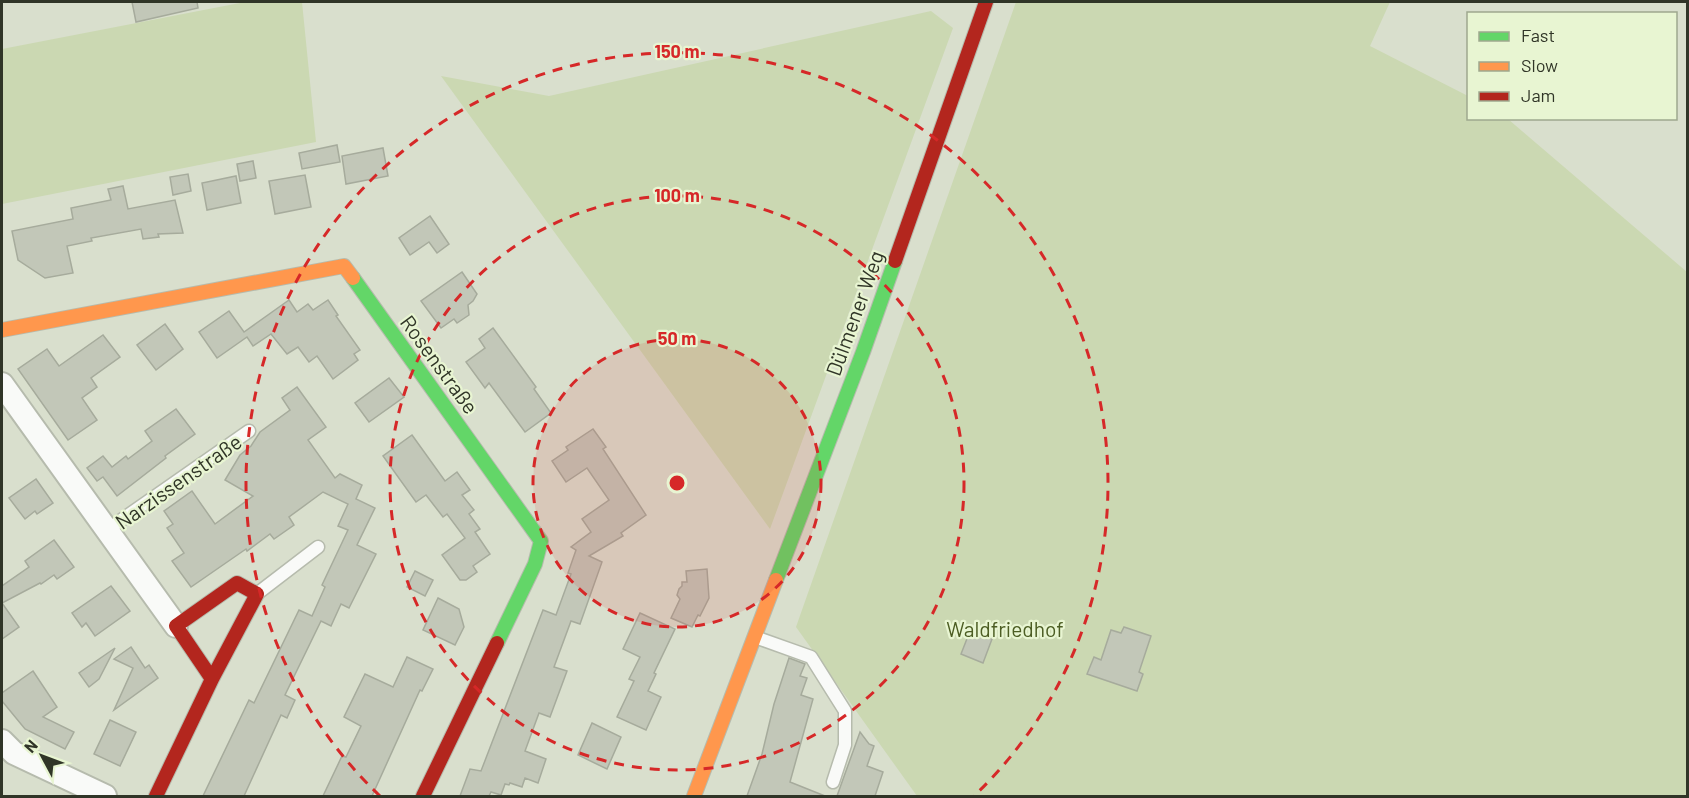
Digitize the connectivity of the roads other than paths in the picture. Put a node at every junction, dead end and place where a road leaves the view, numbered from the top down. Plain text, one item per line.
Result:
1 (986, 2) edge
2 (2, 330) edge
3 (2, 384) edge
4 (249, 431) dead end
5 (107, 530) junction
6 (318, 548) dead end
7 (257, 594) junction
8 (176, 626) junction
9 (754, 637) junction
10 (212, 679) junction
11 (2, 741) edge
12 (833, 782) dead end
13 (105, 796) edge
14 (156, 796) edge
15 (423, 796) edge
16 (694, 796) edge

1 - 9 street, Dülmener Weg
2 - 15 street, Rosenstraße
3 - 5 street, Narzissenstraße
4 - 5 lane, Narzissenstraße
5 - 8 street, Narzissenstraße
6 - 7 lane
7 - 8 street
7 - 10 street
8 - 10 street, Narzissenstraße
9 - 12 lane
9 - 16 street, Dülmener Weg
10 - 14 street
11 - 13 street

